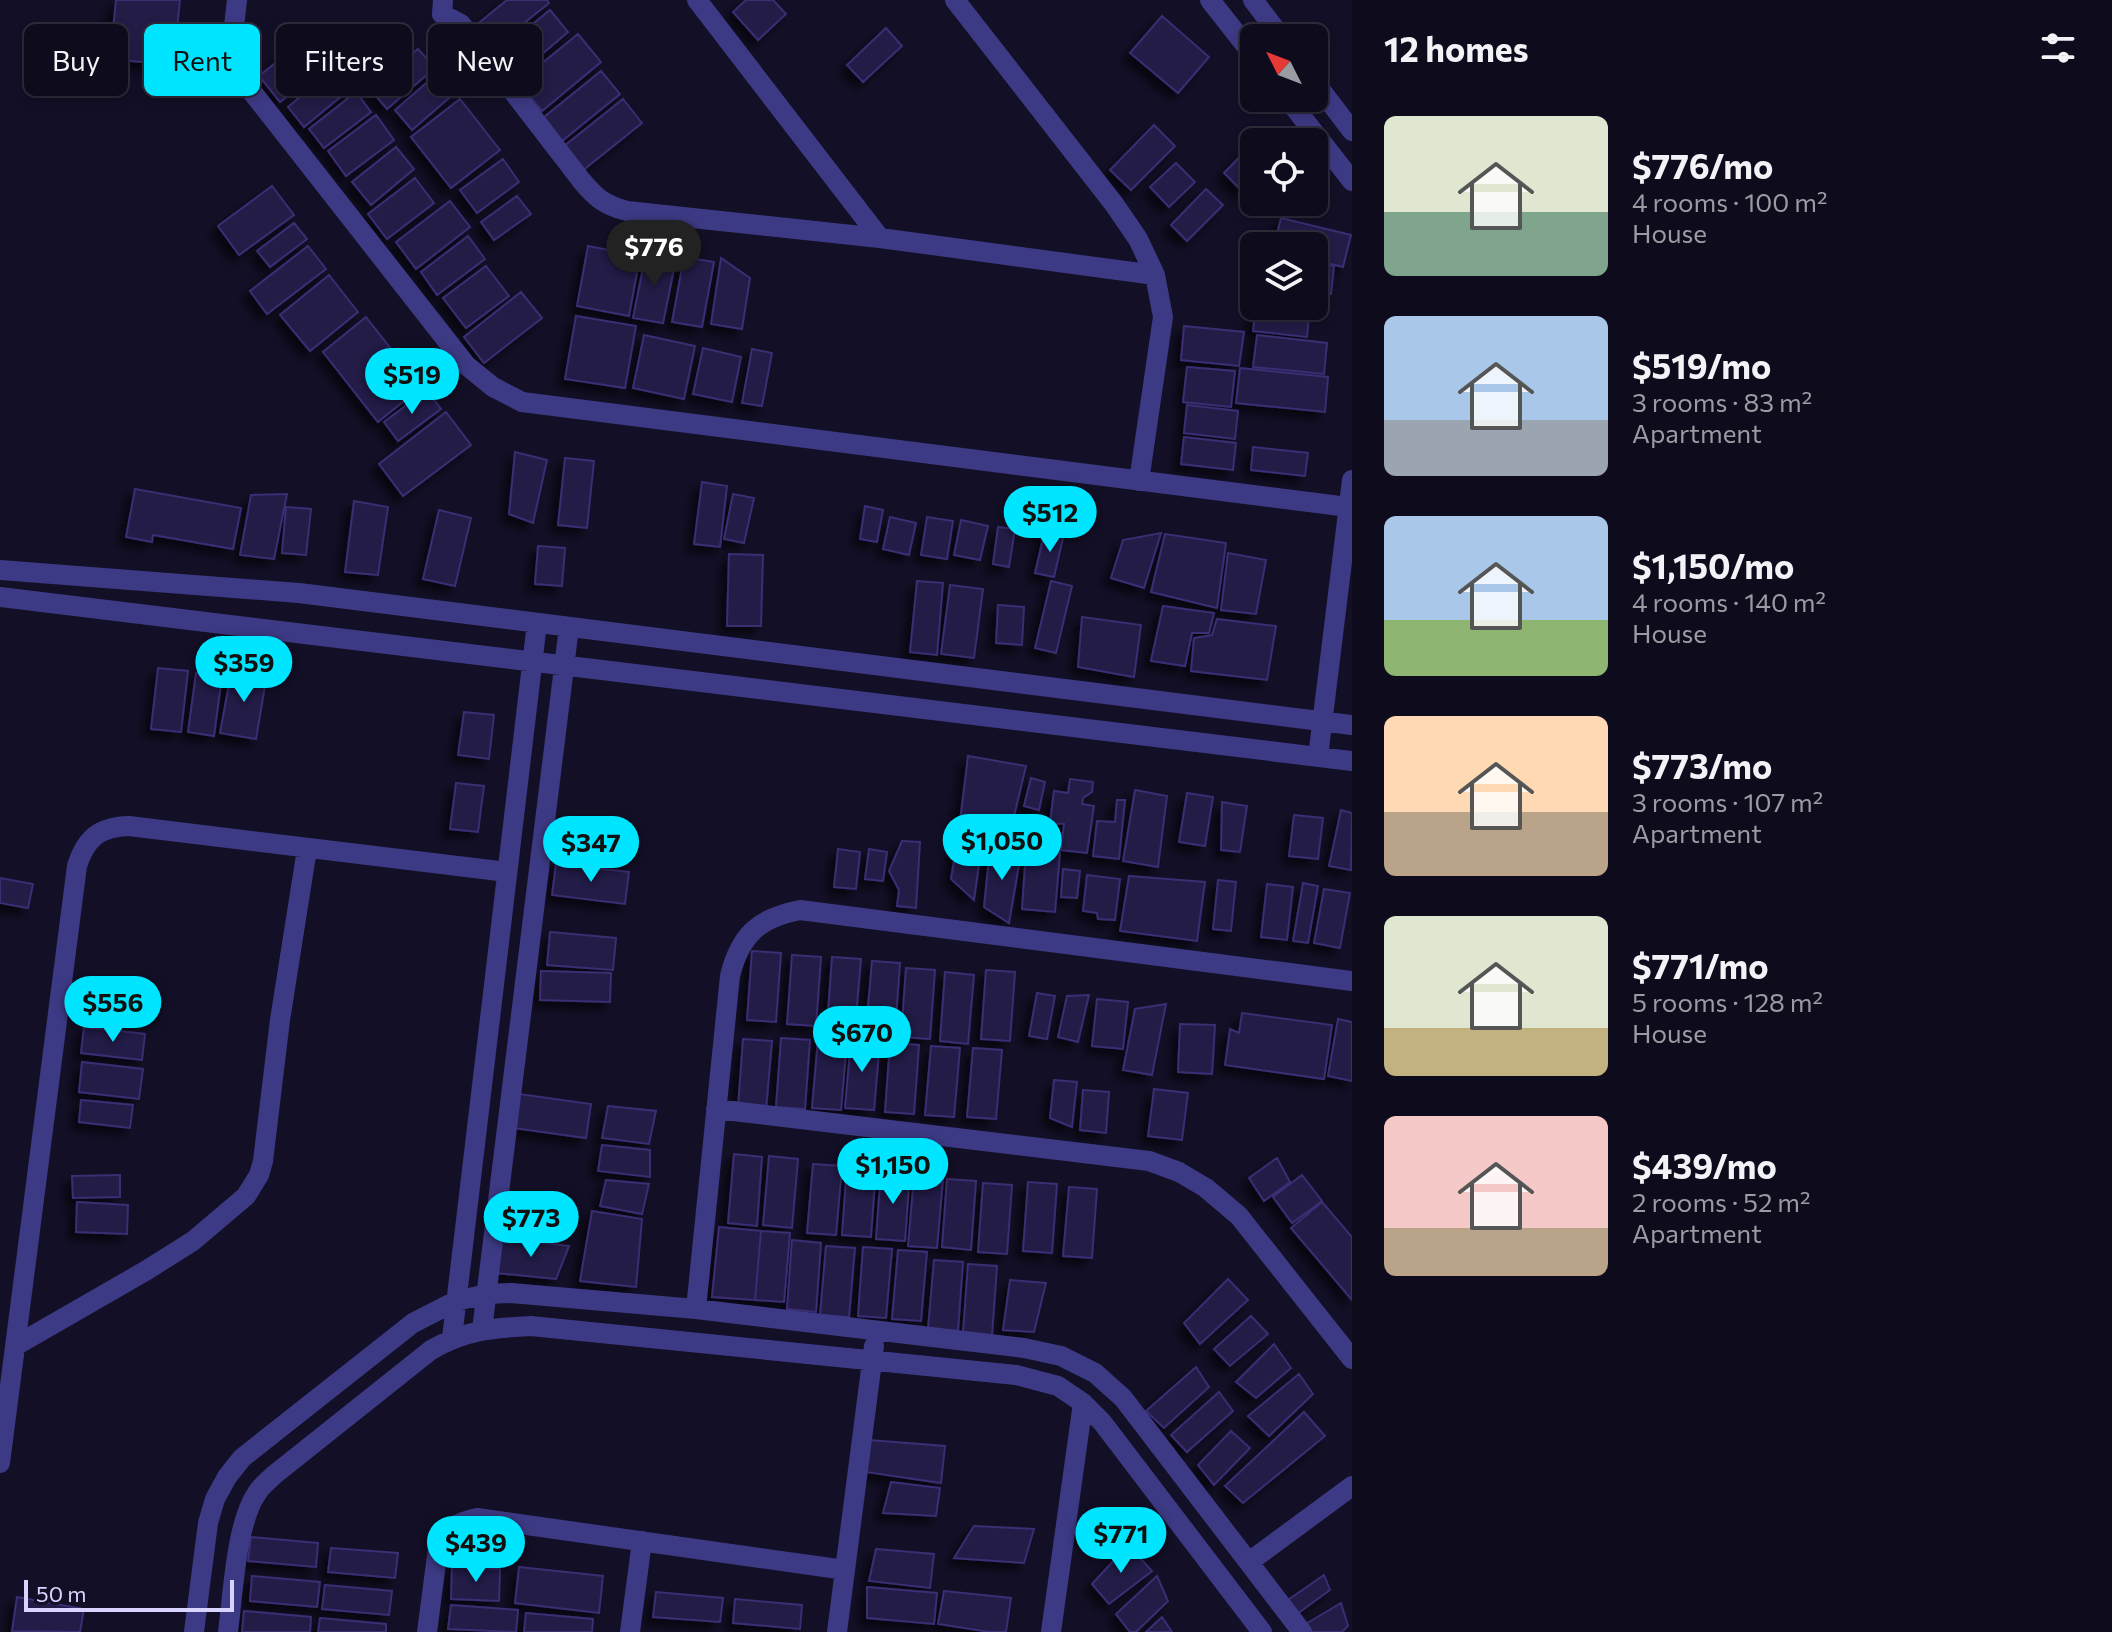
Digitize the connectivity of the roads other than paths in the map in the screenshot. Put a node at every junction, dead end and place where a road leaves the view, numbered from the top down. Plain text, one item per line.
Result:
1 (237, 0) edge
2 (443, 0) edge
3 (697, 0) edge
4 (955, 0) edge
5 (1210, 0) edge
6 (1253, 0) edge
7 (1271, 24) edge
8 (1240, 38) edge
9 (1328, 99) edge
10 (1298, 112) edge
11 (1352, 131) edge
12 (1352, 181) edge
13 (880, 238) junction
14 (1155, 275) junction
15 (1352, 480) edge
16 (1139, 481) junction
17 (1348, 507) junction
18 (0, 570) edge
19 (0, 597) edge
20 (537, 623) junction
21 (569, 627) junction
22 (532, 662) junction
23 (564, 666) junction
24 (1322, 721) junction
25 (1352, 725) edge
26 (1318, 757) junction
27 (1350, 761) edge
28 (307, 849) junction
29 (507, 872) junction
30 (1352, 981) edge
31 (716, 1109) junction
32 (487, 1294) junction
33 (456, 1301) junction
34 (696, 1309) junction
35 (482, 1330) junction
36 (877, 1330) junction
37 (452, 1338) junction
38 (15, 1346) junction
39 (1352, 1359) edge
40 (873, 1360) junction
41 (1083, 1403) junction
42 (0, 1463) edge
43 (1352, 1486) edge
44 (642, 1541) junction
45 (1249, 1562) junction
46 (845, 1570) junction
47 (194, 1632) edge
48 (228, 1632) edge
49 (427, 1632) edge
50 (630, 1632) edge
51 (837, 1632) edge
52 (1051, 1632) edge
53 (1262, 1632) edge
54 (1302, 1632) edge

1 - 16 street
2 - 13 street
3 - 13 street
4 - 14 street
5 - 8 street
6 - 7 street
9 - 11 street
10 - 12 street
13 - 14 street
14 - 16 street
15 - 17 street
16 - 17 street
17 - 24 street
18 - 20 street
19 - 22 street
20 - 21 street
20 - 22 street
21 - 23 street
21 - 24 street
22 - 23 street
22 - 29 street
23 - 26 street
23 - 32 street
24 - 25 street
24 - 26 street
25 - 27 street
26 - 27 street
28 - 29 street
28 - 38 street
28 - 38 street
29 - 33 street
30 - 31 street
31 - 34 street
31 - 39 street
32 - 33 street
32 - 34 street
32 - 35 street
33 - 37 street
33 - 47 street
34 - 36 street
35 - 37 street
35 - 40 street
36 - 40 street
36 - 45 street
37 - 48 street
38 - 42 street
40 - 41 street
40 - 46 street
41 - 52 street
41 - 53 street
43 - 45 street
44 - 46 street
44 - 49 street
44 - 50 street
45 - 54 street
46 - 51 street

